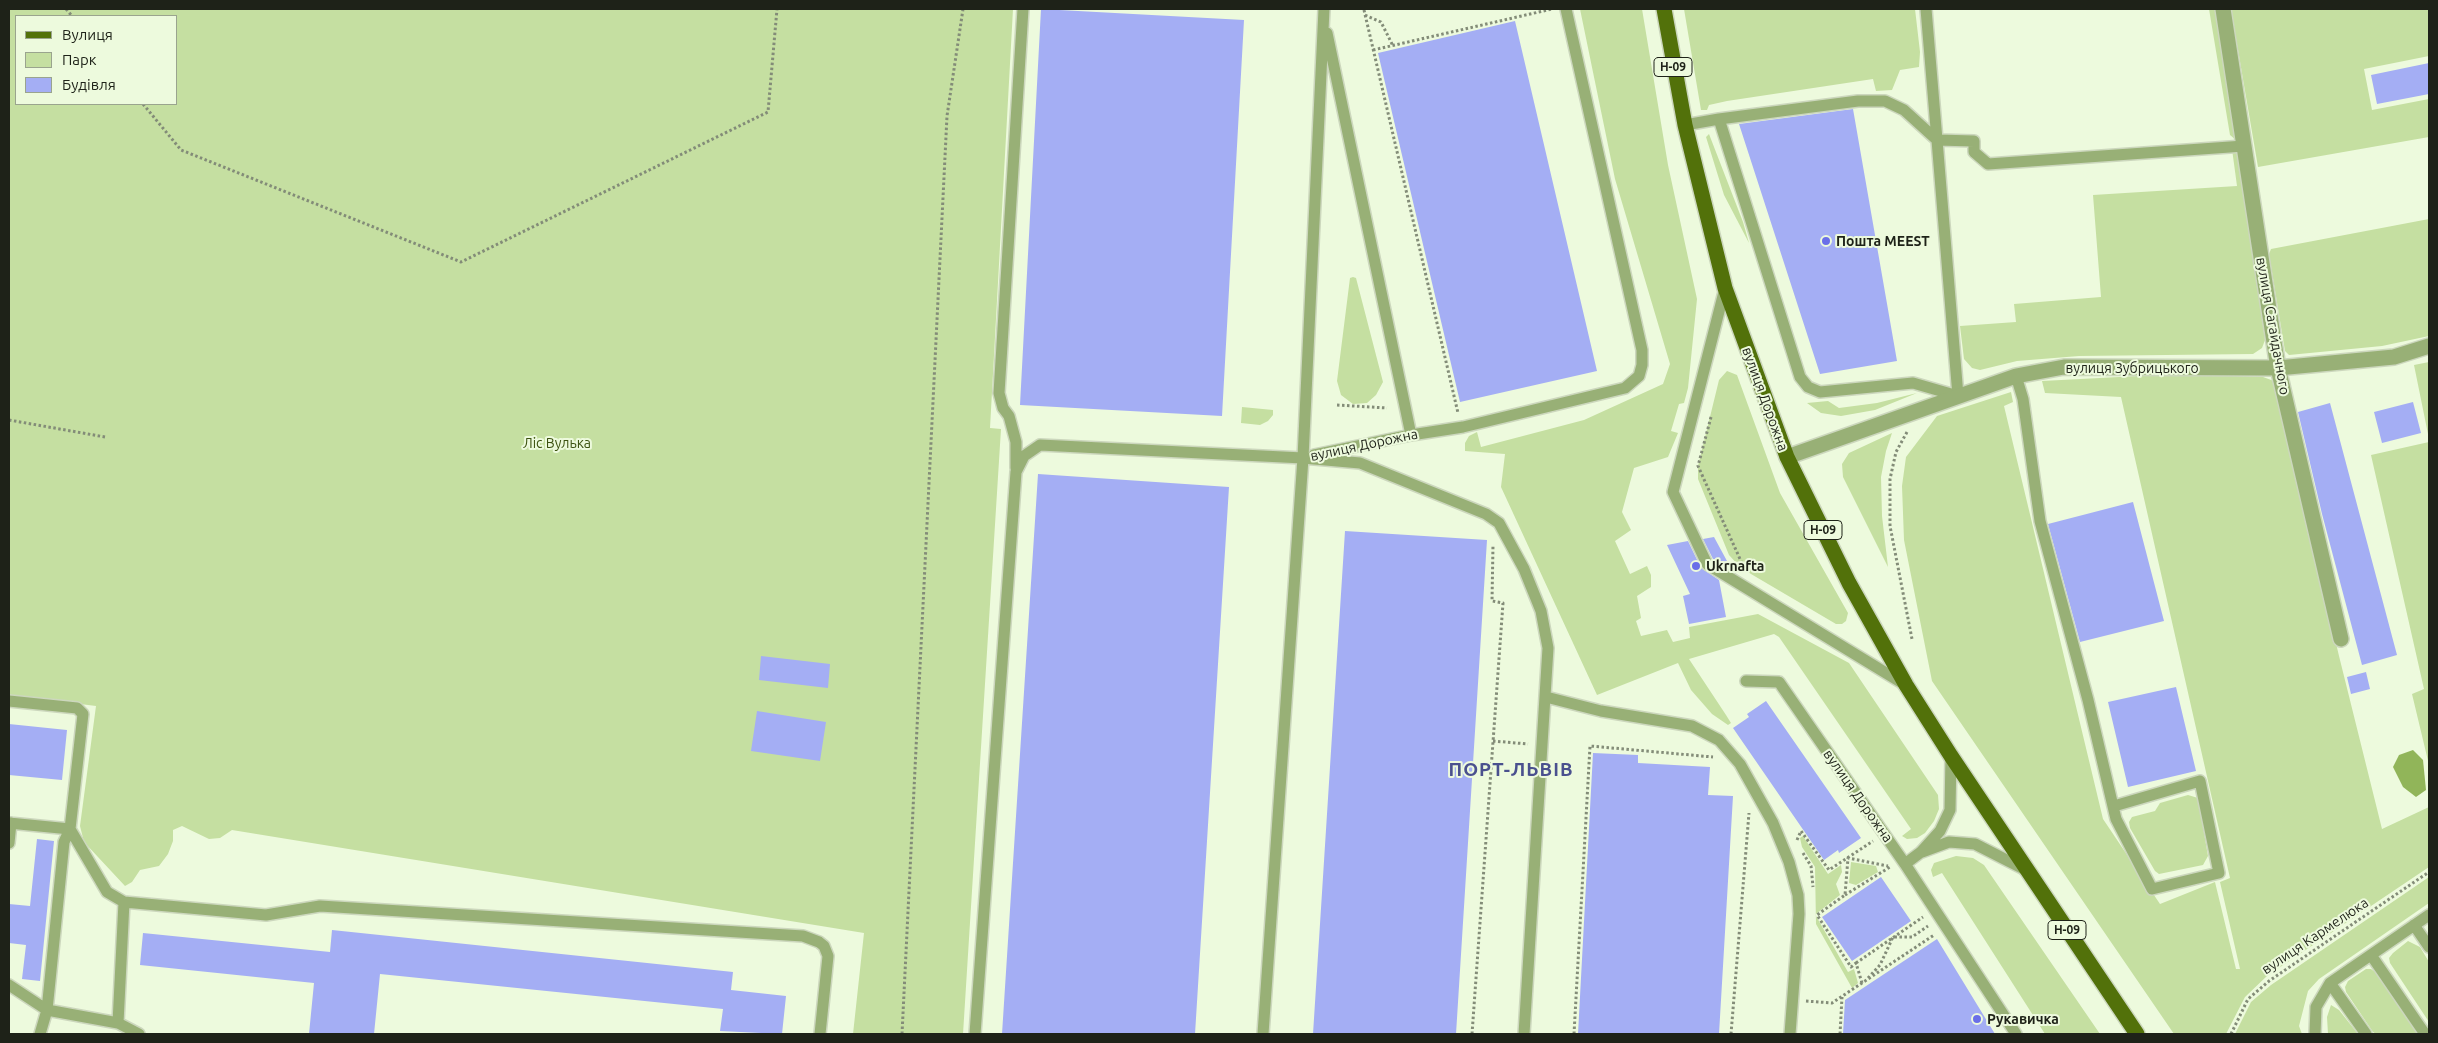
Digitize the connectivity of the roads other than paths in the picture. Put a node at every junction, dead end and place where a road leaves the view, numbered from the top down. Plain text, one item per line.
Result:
1 (1023, 9) edge
2 (1566, 9) edge
3 (1664, 9) edge
4 (1926, 9) edge
5 (2223, 9) edge
6 (1324, 13) edge
7 (1719, 119) junction
8 (1685, 125) junction
9 (1937, 140) junction
10 (2244, 146) junction
11 (1725, 288) junction
12 (2429, 346) edge
13 (2278, 368) junction
14 (2016, 376) junction
15 (1958, 396) junction
16 (1411, 435) junction
17 (1302, 458) junction
18 (1787, 458) junction
19 (1016, 472) junction
20 (2341, 639) dead end
21 (1746, 681) dead end
22 (1906, 685) junction
23 (1546, 697) junction
24 (9, 701) edge
25 (1951, 756) junction
26 (2114, 806) junction
27 (10, 823) edge
28 (70, 829) junction
29 (9, 843) edge
30 (1921, 852) junction
31 (1905, 864) junction
32 (2028, 871) junction
33 (124, 902) junction
34 (2429, 915) edge
35 (2414, 925) junction
36 (2429, 947) edge
37 (2371, 955) junction
38 (2330, 983) junction
39 (9, 985) edge
40 (47, 1010) junction
41 (118, 1023) junction
42 (40, 1034) edge
43 (139, 1034) edge
44 (820, 1034) edge
45 (975, 1034) edge
46 (1263, 1034) edge
47 (1524, 1034) edge
48 (1790, 1034) edge
49 (2016, 1034) edge
50 (2137, 1034) edge
51 (2315, 1034) edge
52 (2366, 1034) edge
53 (2424, 1034) edge

1 - 19 lane
2 - 16 lane, вулиця Дорожна
3 - 8 main road, вулиця Дорожна / Н-09
4 - 9 lane
5 - 10 street, вулиця Сагайдачного
6 - 16 lane
6 - 17 lane
7 - 8 lane
7 - 9 lane
7 - 15 lane
8 - 11 main road, вулиця Дорожна / Н-09
9 - 10 lane
9 - 15 lane
10 - 13 street, вулиця Сагайдачного
11 - 18 main road, вулиця Дорожна / Н-09
11 - 22 lane
12 - 13 street, вулиця Зубрицького
13 - 14 street, вулиця Зубрицького
13 - 20 street, вулиця Сагайдачного
14 - 15 street, вулиця Зубрицького
14 - 26 lane
15 - 18 street, вулиця Зубрицького
16 - 17 lane, вулиця Дорожна
17 - 19 lane
17 - 23 lane
17 - 46 lane
18 - 22 main road, вулиця Дорожна / Н-09
19 - 45 lane
21 - 31 lane, вулиця Дорожна
22 - 25 main road, вулиця Дорожна / Н-09
23 - 47 lane
23 - 48 lane
24 - 28 lane
25 - 30 lane, вулиця Дорожна
25 - 32 main road, вулиця Дорожна / Н-09
26 - 26 lane
27 - 28 lane
27 - 29 lane
28 - 33 lane
28 - 40 lane
30 - 31 lane, вулиця Дорожна
30 - 32 lane, вулиця Дорожна
31 - 49 lane, вулиця Дорожна
32 - 50 main road, вулиця Дорожна / Н-09
33 - 41 lane
33 - 44 lane
34 - 35 lane
35 - 36 lane
35 - 37 lane
37 - 38 lane
37 - 53 lane
38 - 51 lane
38 - 52 lane
39 - 40 lane
40 - 41 lane
40 - 42 lane
41 - 43 lane

